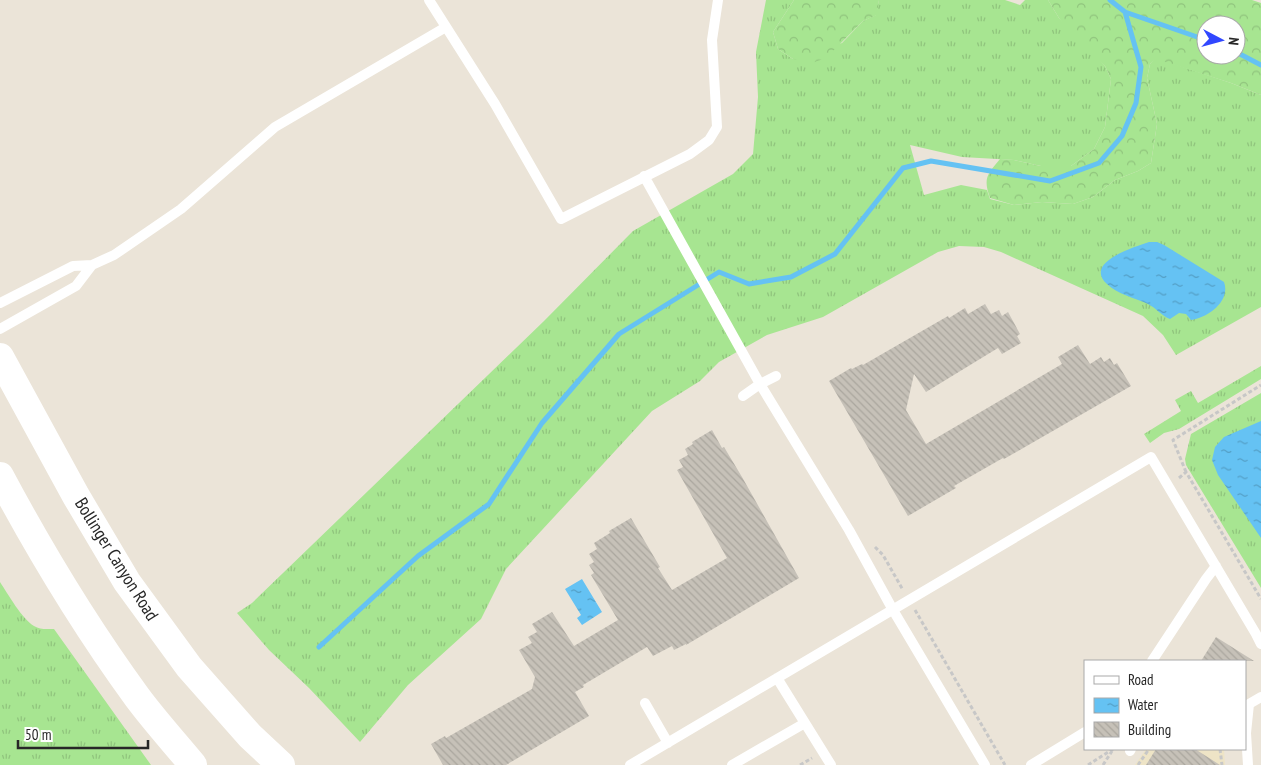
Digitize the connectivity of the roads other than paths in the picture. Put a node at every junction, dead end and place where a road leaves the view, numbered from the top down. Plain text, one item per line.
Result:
1 (429, 0) edge
2 (718, 0) edge
3 (446, 27) junction
4 (644, 176) junction
5 (92, 265) junction
6 (0, 303) edge
7 (0, 329) edge
8 (0, 357) edge
9 (776, 376) dead end
10 (760, 384) junction
11 (743, 396) dead end
12 (0, 476) edge
13 (1216, 566) junction
14 (893, 610) junction
15 (1261, 644) edge
16 (1153, 660) edge
17 (777, 678) junction
18 (1261, 697) edge
19 (645, 703) dead end
20 (805, 722) junction
21 (1084, 733) edge
22 (668, 743) junction
23 (193, 765) edge
24 (280, 765) edge
25 (630, 765) edge
26 (732, 765) edge
27 (831, 765) edge
28 (985, 765) edge
29 (1031, 765) edge
30 (1248, 765) edge

1 - 3 lane
2 - 4 lane
3 - 4 lane
3 - 5 lane
4 - 10 lane
5 - 6 lane
5 - 7 lane
8 - 24 main road, Bollinger Canyon Road
9 - 10 lane
10 - 11 lane
10 - 14 lane
12 - 23 main road
13 - 14 lane
13 - 15 lane
13 - 16 lane
14 - 17 lane
14 - 28 lane
17 - 20 lane
17 - 22 lane
18 - 30 lane
19 - 22 lane
20 - 26 lane
20 - 27 lane
21 - 29 lane
22 - 25 lane

